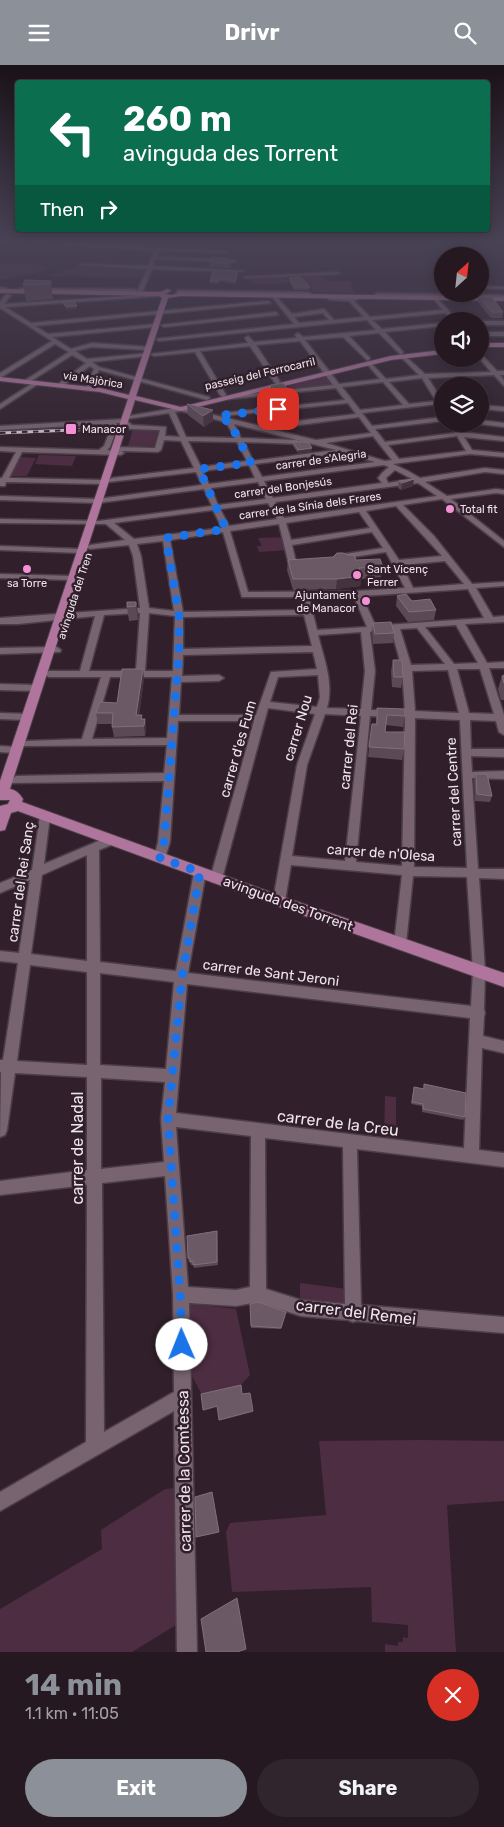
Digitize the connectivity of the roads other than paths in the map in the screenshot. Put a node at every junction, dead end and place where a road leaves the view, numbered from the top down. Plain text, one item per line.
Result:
1 (15, 315) edge
2 (99, 315) edge
3 (131, 315) edge
4 (162, 315) edge
5 (164, 315) edge
6 (231, 315) edge
7 (265, 315) edge
8 (277, 315) edge
9 (296, 315) edge
10 (327, 315) edge
11 (366, 315) edge
12 (401, 315) edge
13 (290, 316) joint
14 (100, 318) junction
15 (233, 318) junction
16 (369, 318) junction
17 (332, 322) junction
18 (489, 323) edge
19 (504, 323) edge
20 (30, 325) junction
21 (156, 325) junction
22 (164, 325) junction
23 (291, 326) junction
24 (434, 326) edge
25 (242, 331) junction
26 (380, 331) junction
27 (489, 334) edge
28 (504, 334) edge
29 (345, 335) junction
30 (47, 336) junction
31 (159, 339) junction
32 (301, 339) junction
33 (56, 341) junction
34 (251, 344) junction
35 (489, 345) edge
36 (504, 345) edge
37 (434, 349) edge
38 (489, 349) edge
39 (504, 349) edge
40 (197, 350) junction
41 (72, 351) junction
42 (150, 352) junction
43 (434, 353) edge
44 (403, 355) junction
45 (369, 361) junction
46 (88, 362) junction
47 (489, 367) edge
48 (97, 368) junction
49 (327, 371) junction
50 (494, 373) junction
51 (504, 373) edge
52 (424, 376) junction
53 (0, 377) edge
54 (142, 380) junction
55 (385, 381) junction
56 (26, 382) junction
57 (277, 382) junction
58 (36, 383) junction
59 (504, 384) edge
60 (59, 386) junction
61 (338, 387) junction
62 (87, 389) junction
63 (318, 389) junction
64 (285, 392) junction
65 (434, 392) edge
66 (253, 396) junction
67 (136, 398) junction
68 (207, 398) junction
69 (220, 398) junction
70 (231, 398) junction
71 (349, 401) junction
72 (328, 403) junction
73 (434, 404) edge
74 (407, 406) junction
75 (0, 407) edge
76 (295, 407) junction
77 (489, 408) edge
78 (171, 409) junction
79 (180, 409) junction
80 (504, 409) edge
81 (262, 411) junction
82 (358, 413) junction
83 (224, 418) junction
84 (339, 418) junction
85 (434, 420) edge
86 (128, 421) junction
87 (110, 422) junction
88 (304, 422) junction
89 (489, 423) edge
90 (343, 424) dead end
91 (504, 425) edge
92 (268, 427) junction
93 (0, 428) edge
94 (308, 428) dead end
95 (373, 431) junction
96 (459, 434) junction
97 (162, 438) junction
98 (314, 438) junction
99 (185, 439) junction
100 (504, 439) edge
101 (239, 440) junction
102 (383, 444) junction
103 (0, 449) edge
104 (20, 450) junction
105 (118, 451) junction
106 (344, 451) junction
107 (470, 451) junction
108 (101, 452) junction
109 (504, 455) edge
110 (251, 463) junction
111 (384, 463) junction
112 (396, 465) junction
113 (199, 469) junction
114 (504, 470) edge
115 (2, 480) edge
116 (260, 480) junction
117 (419, 480) junction
118 (108, 481) junction
119 (386, 485) junction
120 (0, 487) edge
121 (207, 487) junction
122 (504, 492) edge
123 (444, 497) junction
124 (0, 498) edge
125 (102, 500) junction
126 (271, 501) junction
127 (398, 504) junction
128 (216, 508) junction
129 (362, 510) junction
130 (0, 521) edge
131 (282, 521) junction
132 (99, 523) junction
133 (226, 529) junction
134 (375, 529) junction
135 (166, 538) junction
136 (132, 542) junction
137 (288, 543) junction
138 (504, 545) edge
139 (0, 548) edge
140 (86, 549) junction
141 (389, 549) junction
142 (448, 558) junction
143 (332, 559) edge
144 (312, 561) edge
145 (397, 563) junction
146 (0, 576) edge
147 (72, 578) junction
148 (504, 584) edge
149 (470, 586) junction
150 (410, 591) junction
151 (357, 594) junction
152 (304, 595) junction
153 (144, 610) junction
154 (308, 612) junction
155 (100, 614) junction
156 (179, 615) junction
157 (64, 617) junction
158 (504, 619) edge
159 (490, 620) junction
160 (0, 621) edge
161 (459, 622) junction
162 (419, 625) junction
163 (395, 627) junction
164 (368, 629) junction
165 (314, 633) junction
166 (318, 649) junction
167 (53, 650) junction
168 (0, 651) edge
169 (179, 652) junction
170 (504, 665) edge
171 (484, 666) junction
172 (452, 667) junction
173 (407, 668) junction
174 (323, 673) junction
175 (49, 674) junction
176 (84, 674) junction
177 (106, 674) junction
178 (140, 674) junction
179 (176, 677) junction
180 (219, 678) dead end
181 (0, 687) edge
182 (36, 688) junction
183 (265, 705) junction
184 (321, 711) junction
185 (367, 713) junction
186 (410, 715) junction
187 (0, 716) edge
188 (465, 716) junction
189 (27, 717) junction
190 (173, 718) junction
191 (260, 718) junction
192 (502, 718) edge
193 (504, 732) edge
194 (171, 741) junction
195 (86, 743) junction
196 (22, 747) junction
197 (0, 749) edge
198 (466, 752) junction
199 (504, 753) edge
200 (467, 775) junction
201 (504, 775) edge
202 (168, 777) junction
203 (16, 780) junction
204 (6, 801) edge
205 (46, 816) junction
206 (0, 826) edge
207 (112, 840) junction
208 (93, 849) junction
209 (160, 858) junction
210 (286, 860) junction
211 (350, 867) junction
212 (408, 871) junction
213 (38, 872) junction
214 (200, 872) junction
215 (474, 873) junction
216 (504, 874) edge
217 (216, 879) junction
218 (0, 888) edge
219 (279, 901) junction
220 (400, 944) junction
221 (0, 956) edge
222 (26, 959) junction
223 (93, 967) junction
224 (480, 971) junction
225 (182, 977) junction
226 (504, 980) edge
227 (479, 1013) junction
228 (478, 1041) junction
229 (504, 1047) edge
230 (5, 1066) edge
231 (94, 1071) junction
232 (171, 1076) junction
233 (168, 1119) junction
234 (0, 1130) edge
235 (258, 1131) junction
236 (350, 1142) junction
237 (471, 1156) junction
238 (504, 1160) edge
239 (171, 1168) junction
240 (94, 1177) junction
241 (0, 1188) edge
242 (180, 1294) junction
243 (258, 1294) junction
244 (353, 1314) junction
245 (504, 1325) edge
246 (183, 1396) junction
247 (95, 1446) junction
248 (0, 1502) edge
249 (188, 1652) edge

1 - 20 street
2 - 14 street
3 - 14 street
4 - 21 main road, avinguda del Tren
5 - 22 main road
6 - 15 street
7 - 15 street
8 - 23 street
9 - 13 street
10 - 17 street
11 - 16 street
12 - 16 street
13 - 23 street
14 - 20 street
15 - 22 street
15 - 25 street
16 - 17 street
16 - 26 street
17 - 23 street
18 - 19 street
20 - 30 street
21 - 30 street
21 - 42 main road, avinguda del Tren
22 - 31 main road
23 - 25 street
23 - 32 street
24 - 26 street
25 - 31 street
25 - 34 street
26 - 29 street
26 - 44 street
27 - 28 street
29 - 32 street
29 - 45 street
30 - 33 street
31 - 42 main road
32 - 34 street
32 - 49 street
33 - 41 street
33 - 53 street
34 - 40 street
34 - 57 street
35 - 36 main road
37 - 44 main road, passeig del Ferrocarril
38 - 39 main road
40 - 42 street
40 - 69 street
41 - 42 street
41 - 46 street
41 - 56 street
42 - 46 street
42 - 54 main road, avinguda del Tren
43 - 44 main road, passeig del Ferrocarril
44 - 45 main road, passeig del Ferrocarril
44 - 52 street
45 - 49 main road, passeig del Ferrocarril
45 - 55 street
46 - 48 street
46 - 60 street
47 - 50 street
48 - 54 street
48 - 62 street
49 - 57 main road, passeig del Ferrocarril
49 - 61 street
49 - 70 main road, passeig del Ferrocarril
50 - 51 street
50 - 52 street
50 - 59 street
52 - 55 street
52 - 65 street
53 - 56 main road, via Majòrica
54 - 67 main road, avinguda del Tren
54 - 68 street
55 - 61 street
55 - 74 street
56 - 58 main road, via Majòrica
57 - 69 main road, passeig del Ferrocarril
58 - 60 main road, via Majòrica
58 - 75 street
60 - 62 main road, via Majòrica
61 - 63 street
61 - 71 street
62 - 67 main road, via Majòrica
63 - 64 street
63 - 72 street
64 - 66 street
64 - 76 street
66 - 70 street
66 - 81 street
67 - 78 main road, via Majòrica
67 - 86 main road, avinguda del Tren
68 - 69 main road, passeig del Ferrocarril
68 - 78 main road, passeig del Ferrocarril
69 - 70 main road, passeig del Ferrocarril
69 - 79 main road, passeig del Ferrocarril
69 - 83 street
71 - 72 street
71 - 82 street
72 - 76 street
72 - 84 street
73 - 74 street
74 - 82 street
76 - 81 street
76 - 88 street
77 - 80 street
78 - 79 main road, via Majòrica
78 - 86 street
78 - 99 street
79 - 83 street
81 - 83 street
81 - 92 street
82 - 84 street
82 - 95 street
83 - 92 street
83 - 101 street
84 - 88 street
84 - 90 street
85 - 95 street
86 - 87 street
86 - 97 street
86 - 105 main road, avinguda del Tren
87 - 93 street
87 - 108 street
88 - 92 street
88 - 94 street
89 - 91 street
92 - 98 street
95 - 98 street
95 - 102 street
96 - 100 street
96 - 102 street
96 - 107 street
97 - 99 street
97 - 105 street
98 - 101 street
98 - 106 street
99 - 101 street
99 - 113 street
101 - 110 street
102 - 112 street
103 - 104 street
104 - 108 street
104 - 115 street
105 - 108 street
105 - 118 main road, avinguda del Tren
106 - 110 street
106 - 111 street
107 - 109 street, carrer de s'Alegria
107 - 112 street, carrer de s'Alegria
110 - 113 street
110 - 116 street
111 - 112 street, carrer de s'Alegria
111 - 116 street, carrer de s'Alegria
112 - 117 street
112 - 119 street
113 - 118 street
113 - 121 street
114 - 117 street, carrer del Bonjesús
115 - 118 street
115 - 120 street
116 - 121 street, carrer de s'Alegria
116 - 126 street
117 - 119 street, carrer del Bonjesús
117 - 123 street
118 - 125 main road, avinguda del Tren
119 - 126 street, carrer del Bonjesús
121 - 125 street, carrer de s'Alegria
121 - 128 street
122 - 123 street, carrer de la Sínia dels Frares
123 - 127 street, carrer de la Sínia dels Frares
123 - 138 street
124 - 125 street, carrer de s'Alegria
125 - 132 main road, avinguda del Tren
126 - 128 street, carrer del Bonjesús
126 - 131 street
127 - 129 street, carrer de la Sínia dels Frares
127 - 142 street
128 - 132 street, carrer del Bonjesús
128 - 133 street
129 - 131 street, carrer de la Sínia dels Frares
129 - 134 street
130 - 132 street, carrer del Bonjesús
131 - 133 street, carrer de la Sínia dels Frares
131 - 137 street
132 - 136 street
132 - 140 main road, avinguda del Tren
133 - 135 street, carrer de la Sínia dels Frares
133 - 152 street
134 - 137 street
134 - 141 street
135 - 136 street, carrer de la Sínia dels Frares
135 - 156 street
136 - 140 street, carrer de la Sínia dels Frares
136 - 153 street
137 - 144 street
139 - 140 street, carrer de la Sínia dels Frares
140 - 147 main road, avinguda del Tren
140 - 157 main road, avinguda del Tren
141 - 143 street
141 - 145 street
142 - 145 street
142 - 149 street
145 - 150 street
146 - 147 street
147 - 157 main road, avinguda del Tren
148 - 149 street
149 - 150 street
149 - 159 street
150 - 151 street
151 - 152 street
151 - 164 street, carrer del Rei
152 - 154 street, carrer Nou
153 - 155 street
153 - 156 street
153 - 178 street
154 - 156 street
154 - 165 street, carrer Nou
155 - 157 street
155 - 176 street
156 - 169 street
157 - 160 street
157 - 167 main road, avinguda del Tren
158 - 159 street
159 - 161 street
161 - 162 street
161 - 171 street
162 - 163 street
162 - 172 street, carrer del Centre
163 - 164 street
163 - 173 street
164 - 165 street
164 - 185 street, carrer del Rei
165 - 166 street, carrer Nou
166 - 169 street
166 - 174 street, carrer Nou
167 - 168 street
167 - 175 main road, avinguda del Tren
167 - 182 main road, avinguda del Tren
169 - 179 street
170 - 171 street
171 - 172 street
171 - 192 street
172 - 173 street
172 - 188 street, carrer del Centre
173 - 186 street
174 - 183 street, carrer d'es Fum
174 - 184 street, carrer Nou
175 - 176 street
175 - 196 main road, avinguda del Tren
176 - 177 street
177 - 178 street
177 - 195 street
178 - 179 street
179 - 180 street
179 - 190 street
181 - 182 street
182 - 189 main road, avinguda del Tren
183 - 184 street
183 - 191 street, carrer d'es Fum
184 - 185 street
184 - 210 street, carrer Nou
185 - 186 street
185 - 211 street, carrer del Rei
186 - 188 street
186 - 212 street
187 - 189 street
188 - 192 street
188 - 198 street, carrer del Centre
189 - 196 main road, avinguda del Tren
190 - 191 street
190 - 194 street
191 - 217 street, carrer d'es Fum
192 - 193 street
194 - 195 street
194 - 202 street
195 - 196 street
196 - 197 street
196 - 203 main road, avinguda del Tren
196 - 204 main road, avinguda del Tren
198 - 199 street
198 - 200 street, carrer del Centre
200 - 201 street
200 - 215 street, carrer del Centre
202 - 203 street
202 - 209 street
203 - 204 main road, avinguda del Tren
204 - 205 main road, avinguda des Torrent
204 - 206 main road
205 - 207 main road, avinguda des Torrent
205 - 213 street, carrer del Rei Sanç
207 - 208 street
207 - 209 main road, avinguda des Torrent
208 - 213 street
208 - 223 street, carrer de Nadal
209 - 214 main road, avinguda des Torrent
210 - 211 street, carrer de n'Olesa
210 - 219 street, carrer Nou
211 - 212 street, carrer de n'Olesa
212 - 215 street, carrer de n'Olesa
212 - 220 street
213 - 218 street
213 - 222 street, carrer del Rei Sanç
214 - 217 main road, avinguda des Torrent
214 - 225 street, carrer de la Comtessa
215 - 216 street, carrer de n'Olesa
215 - 224 street, carrer del Centre
217 - 219 main road, avinguda des Torrent
219 - 220 main road, avinguda des Torrent
220 - 224 main road, avinguda des Torrent
221 - 222 street, carrer de Sant Jeroni
222 - 223 street, carrer de Sant Jeroni
222 - 230 street, carrer del Rei Sanç
223 - 225 street, carrer de Sant Jeroni
223 - 231 street, carrer de Nadal
224 - 226 main road, avinguda des Torrent
224 - 227 street, carrer del Centre
225 - 227 street, carrer de Sant Jeroni
225 - 232 street, carrer de la Comtessa
227 - 228 street, carrer del Centre
228 - 229 street
228 - 237 street, carrer del Centre
230 - 231 street
230 - 234 street, carrer del Rei Sanç
231 - 232 street
231 - 240 street, carrer de Nadal
232 - 233 street, carrer de la Comtessa
233 - 235 street, carrer de la Creu
233 - 239 street, carrer de la Comtessa
235 - 236 street, carrer de la Creu
235 - 243 street
236 - 237 street, carrer de la Creu
236 - 244 street
237 - 238 street, carrer de la Creu
239 - 240 street
239 - 242 street, carrer de la Comtessa
240 - 241 street
240 - 247 street, carrer de Nadal
242 - 243 street, carrer del Remei
242 - 246 street, carrer de la Comtessa
243 - 244 street, carrer del Remei
244 - 245 street, carrer del Remei
246 - 247 street
246 - 249 street, carrer de la Comtessa
247 - 248 street

